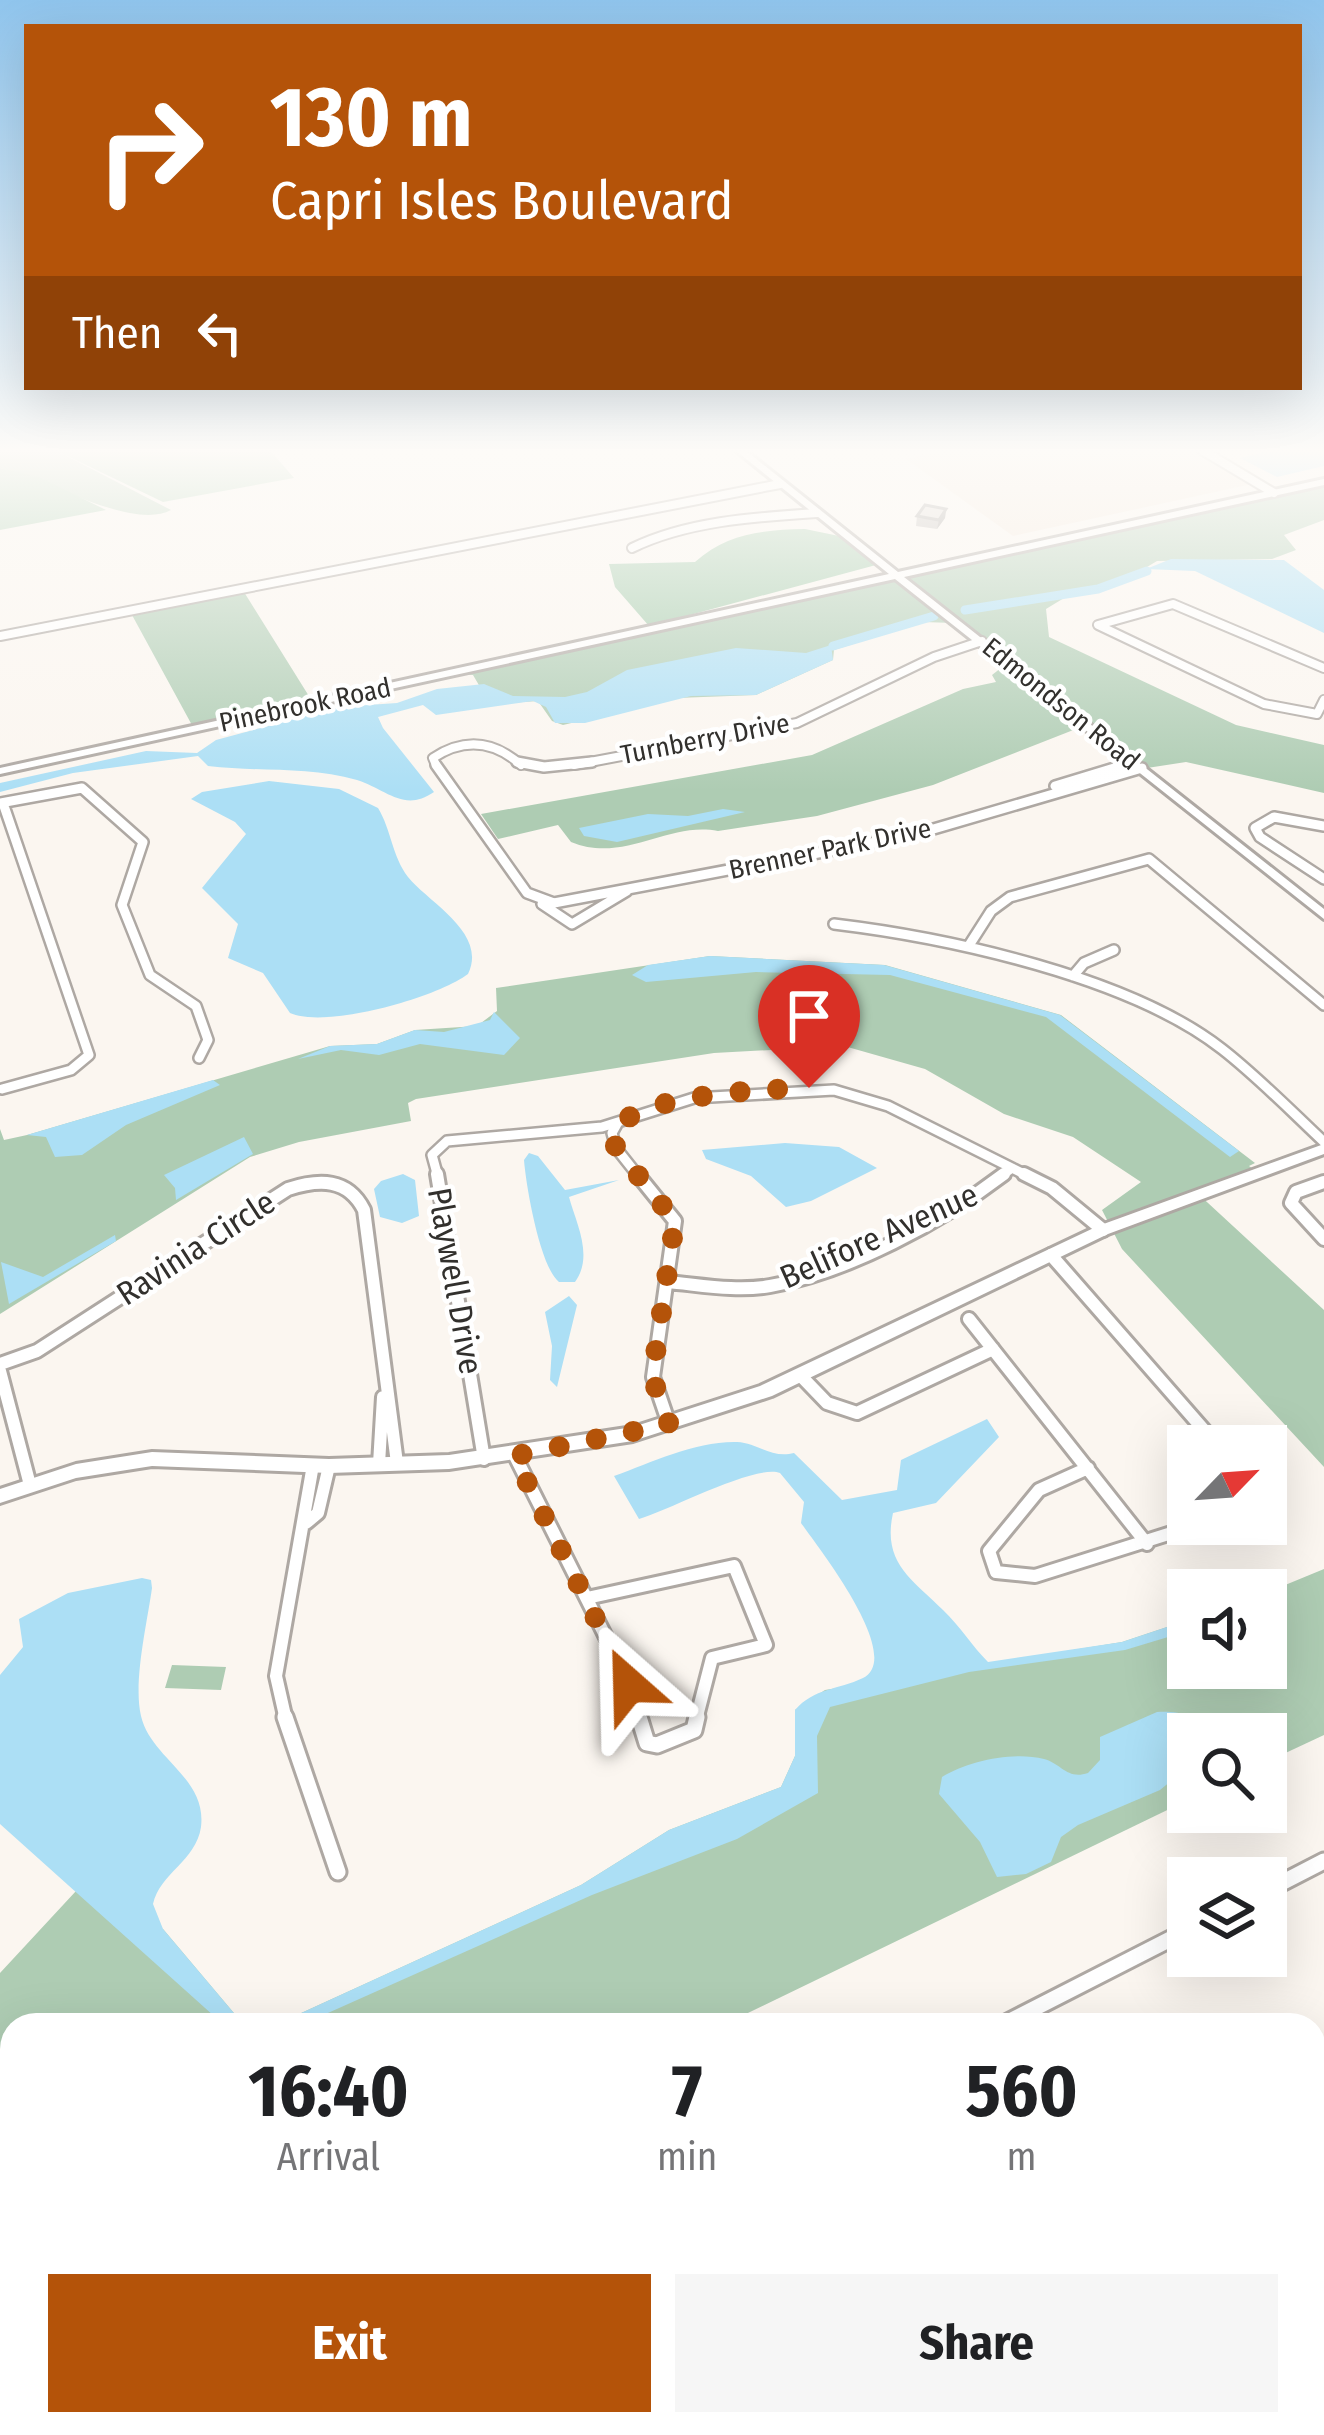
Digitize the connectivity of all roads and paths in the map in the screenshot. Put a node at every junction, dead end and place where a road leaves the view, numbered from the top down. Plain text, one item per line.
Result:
1 (371, 564) edge
2 (883, 564) edge
3 (937, 564) edge
4 (895, 573) junction
5 (0, 636) edge
6 (985, 643) junction
7 (1324, 668) edge
8 (1324, 700) edge
9 (1321, 715) edge
10 (1137, 765) junction
11 (0, 771) edge
12 (2, 803) edge
13 (1324, 826) edge
14 (1324, 879) edge
15 (627, 890) junction
16 (535, 899) junction
17 (1324, 915) edge
18 (834, 924) dead end
19 (968, 947) junction
20 (1114, 950) dead end
21 (1073, 976) junction
22 (1324, 1005) edge
23 (199, 1058) dead end
24 (2, 1089) edge
25 (620, 1121) junction
26 (1324, 1146) edge
27 (1012, 1168) junction
28 (1324, 1182) edge
29 (675, 1225) junction
30 (692, 1226) dead end
31 (1102, 1230) junction
32 (1324, 1239) edge
33 (1051, 1255) junction
34 (668, 1282) junction
35 (969, 1318) dead end
36 (993, 1349) junction
37 (0, 1367) edge
38 (801, 1376) junction
39 (669, 1424) junction
40 (1200, 1425) edge
41 (514, 1456) junction
42 (484, 1460) junction
43 (388, 1464) junction
44 (321, 1466) junction
45 (1088, 1468) junction
46 (30, 1485) junction
47 (0, 1496) edge
48 (1167, 1536) edge
49 (1147, 1544) junction
50 (587, 1598) junction
51 (1324, 1862) edge
52 (338, 1872) dead end
53 (1287, 1880) edge
54 (1167, 1941) edge
55 (1025, 2013) edge

1 - 5 street
2 - 4 street, Edmondson Road
3 - 4 street, Pinebrook Road
4 - 6 street, Edmondson Road
4 - 11 street, Pinebrook Road
6 - 10 street, Edmondson Road
6 - 16 street, Turnberry Drive
7 - 9 street
8 - 9 street
10 - 15 street, Brenner Park Drive
10 - 17 street, Edmondson Road
12 - 23 street
12 - 24 street
13 - 14 street
15 - 16 street, Brenner Park Drive
15 - 16 street, Brenner Park Drive
18 - 19 street
19 - 21 street
19 - 22 street
20 - 21 street
21 - 26 street
25 - 27 street
25 - 29 street
25 - 42 street, Playwell Drive
26 - 31 street
27 - 31 street
27 - 34 street, Belifore Avenue
28 - 32 street
29 - 30 street
29 - 34 street
31 - 33 street
33 - 38 street
33 - 40 street
34 - 39 street
35 - 36 street
36 - 38 street
36 - 45 street
37 - 43 street, Ravinia Circle
37 - 46 street, Ravinia Circle
38 - 39 street
39 - 41 street
41 - 42 street
41 - 50 street
42 - 43 street
43 - 44 street
44 - 46 street
44 - 52 street
45 - 49 street
45 - 49 street
46 - 47 street
48 - 49 street
50 - 50 street
51 - 53 street
54 - 55 street

